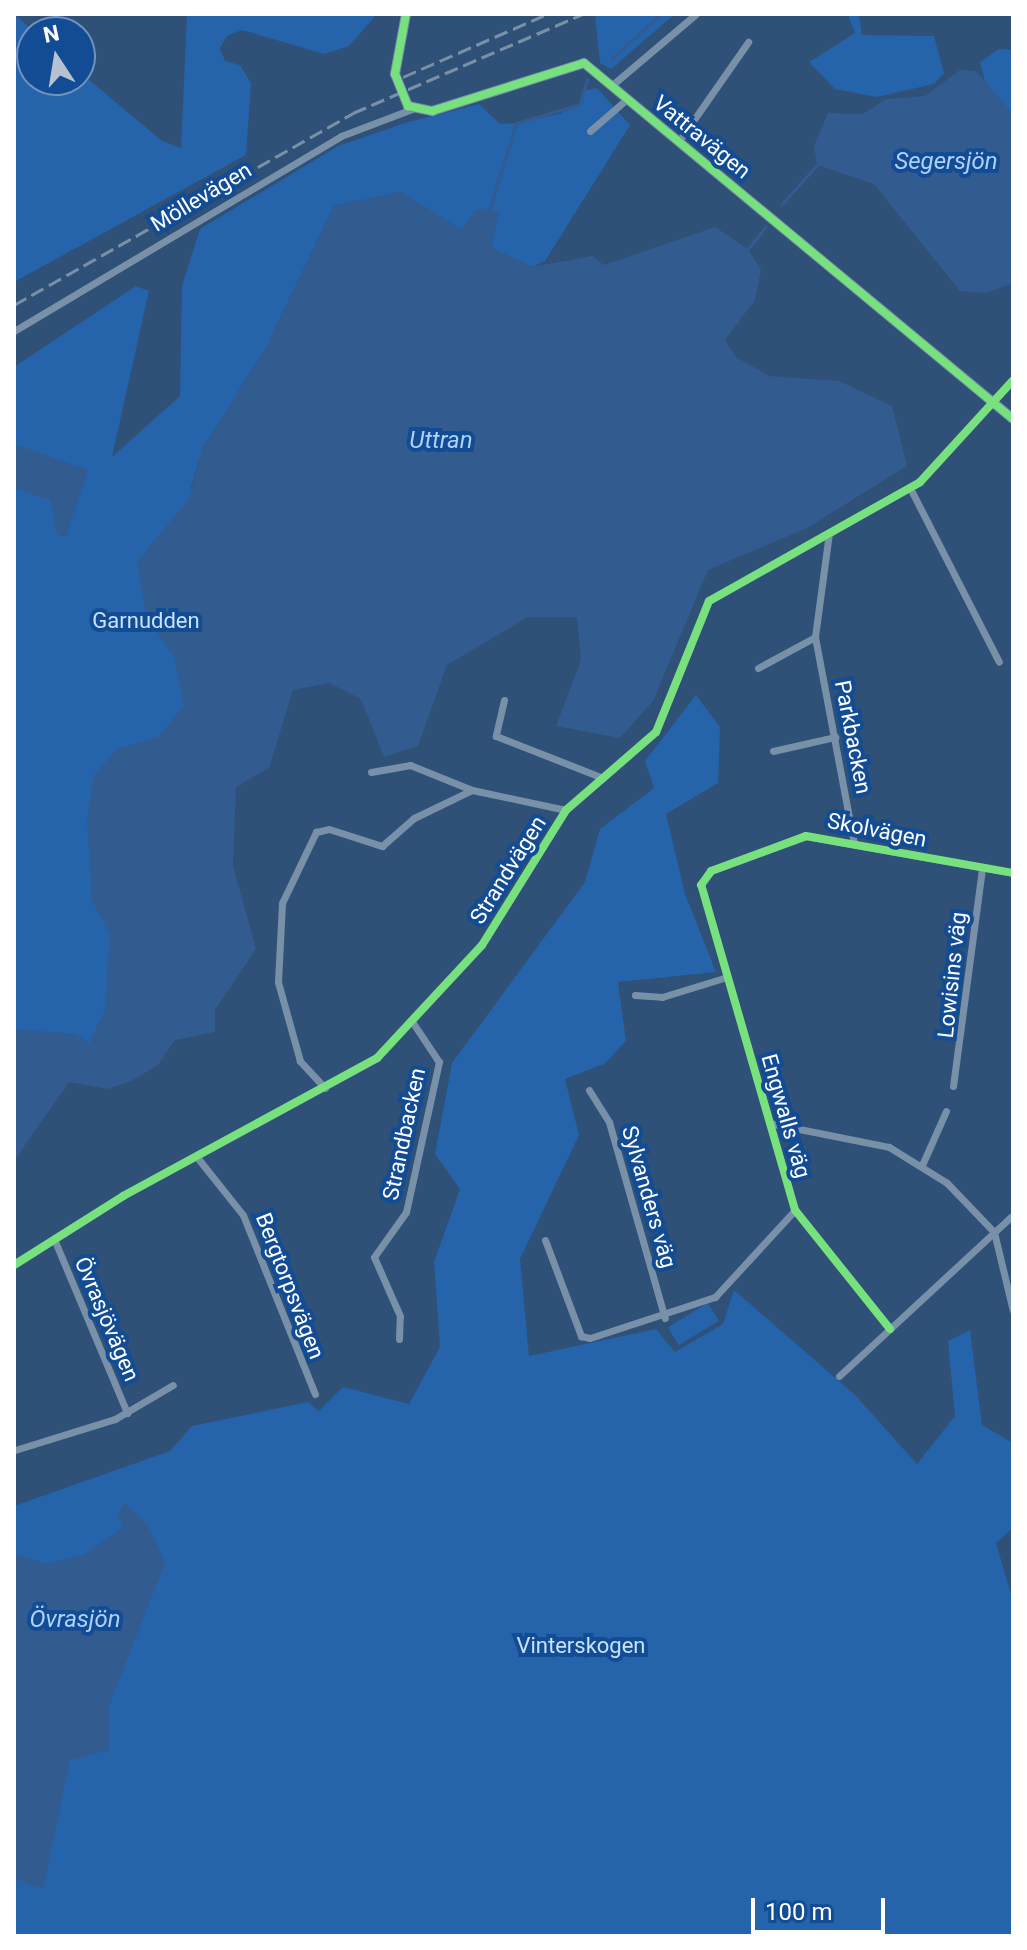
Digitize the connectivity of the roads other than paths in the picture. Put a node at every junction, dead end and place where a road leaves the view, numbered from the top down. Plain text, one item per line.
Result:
1 (406, 14) edge
2 (696, 14) edge
3 (748, 42) dead end
4 (611, 86) junction
5 (623, 102) junction
6 (412, 109) junction
7 (628, 112) dead end
8 (590, 131) dead end
9 (679, 141) junction
10 (14, 331) edge
11 (1013, 380) edge
12 (994, 399) junction
13 (1013, 419) edge
14 (910, 488) junction
15 (829, 533) junction
16 (815, 637) junction
17 (999, 662) dead end
18 (758, 668) dead end
19 (504, 700) dead end
20 (835, 737) junction
21 (773, 751) dead end
22 (371, 772) dead end
23 (603, 778) junction
24 (472, 790) junction
25 (566, 810) junction
26 (854, 844) junction
27 (982, 868) junction
28 (1013, 873) edge
29 (701, 885) joint
30 (727, 977) junction
31 (635, 995) dead end
32 (413, 1023) junction
33 (953, 1086) dead end
34 (325, 1088) junction
35 (589, 1090) dead end
36 (946, 1111) dead end
37 (769, 1123) junction
38 (196, 1156) junction
39 (922, 1165) junction
40 (795, 1210) junction
41 (1013, 1215) edge
42 (994, 1232) junction
43 (54, 1239) junction
44 (545, 1240) dead end
45 (14, 1265) edge
46 (1013, 1311) edge
47 (665, 1318) junction
48 (890, 1329) junction
49 (399, 1339) dead end
50 (839, 1376) dead end
51 (173, 1385) dead end
52 (315, 1394) dead end
53 (127, 1413) junction
54 (15, 1450) edge

1 - 6 street
2 - 4 street
3 - 9 street
4 - 5 street, Vattravägen
4 - 6 street, Vattravägen
5 - 7 street
5 - 8 street
5 - 9 street, Vattravägen
6 - 10 street, Möllevägen
9 - 12 street, Vattravägen
11 - 12 street, Strandvägen
12 - 13 street, Vattravägen
12 - 14 street, Strandvägen
14 - 15 street, Strandvägen
14 - 17 street
15 - 16 street, Parkbacken
15 - 23 street, Strandvägen
16 - 18 street
16 - 20 street, Parkbacken
19 - 23 street
20 - 21 street
20 - 26 street, Parkbacken
22 - 24 street
23 - 25 street, Strandvägen
24 - 25 street
24 - 34 street
25 - 32 street, Strandvägen
26 - 27 street, Skolvägen
26 - 29 street, Skolvägen
27 - 28 street, Skolvägen
27 - 33 street, Lowisins väg
29 - 30 street, Engwalls väg
30 - 31 street
30 - 37 street, Engwalls väg
32 - 34 street, Strandvägen
32 - 49 street, Strandbacken
34 - 38 street, Strandvägen
35 - 47 street, Sylvanders väg
36 - 39 street
37 - 39 street
37 - 40 street, Engwalls väg
38 - 43 street, Strandvägen
38 - 52 street, Bergtorpsvägen
39 - 42 street
40 - 47 street
40 - 48 street, Engwalls väg
41 - 42 street
42 - 46 street
42 - 48 street
43 - 45 street, Strandvägen
43 - 53 street, Övrasjövägen
44 - 47 street
48 - 50 street
51 - 53 street
53 - 54 street

